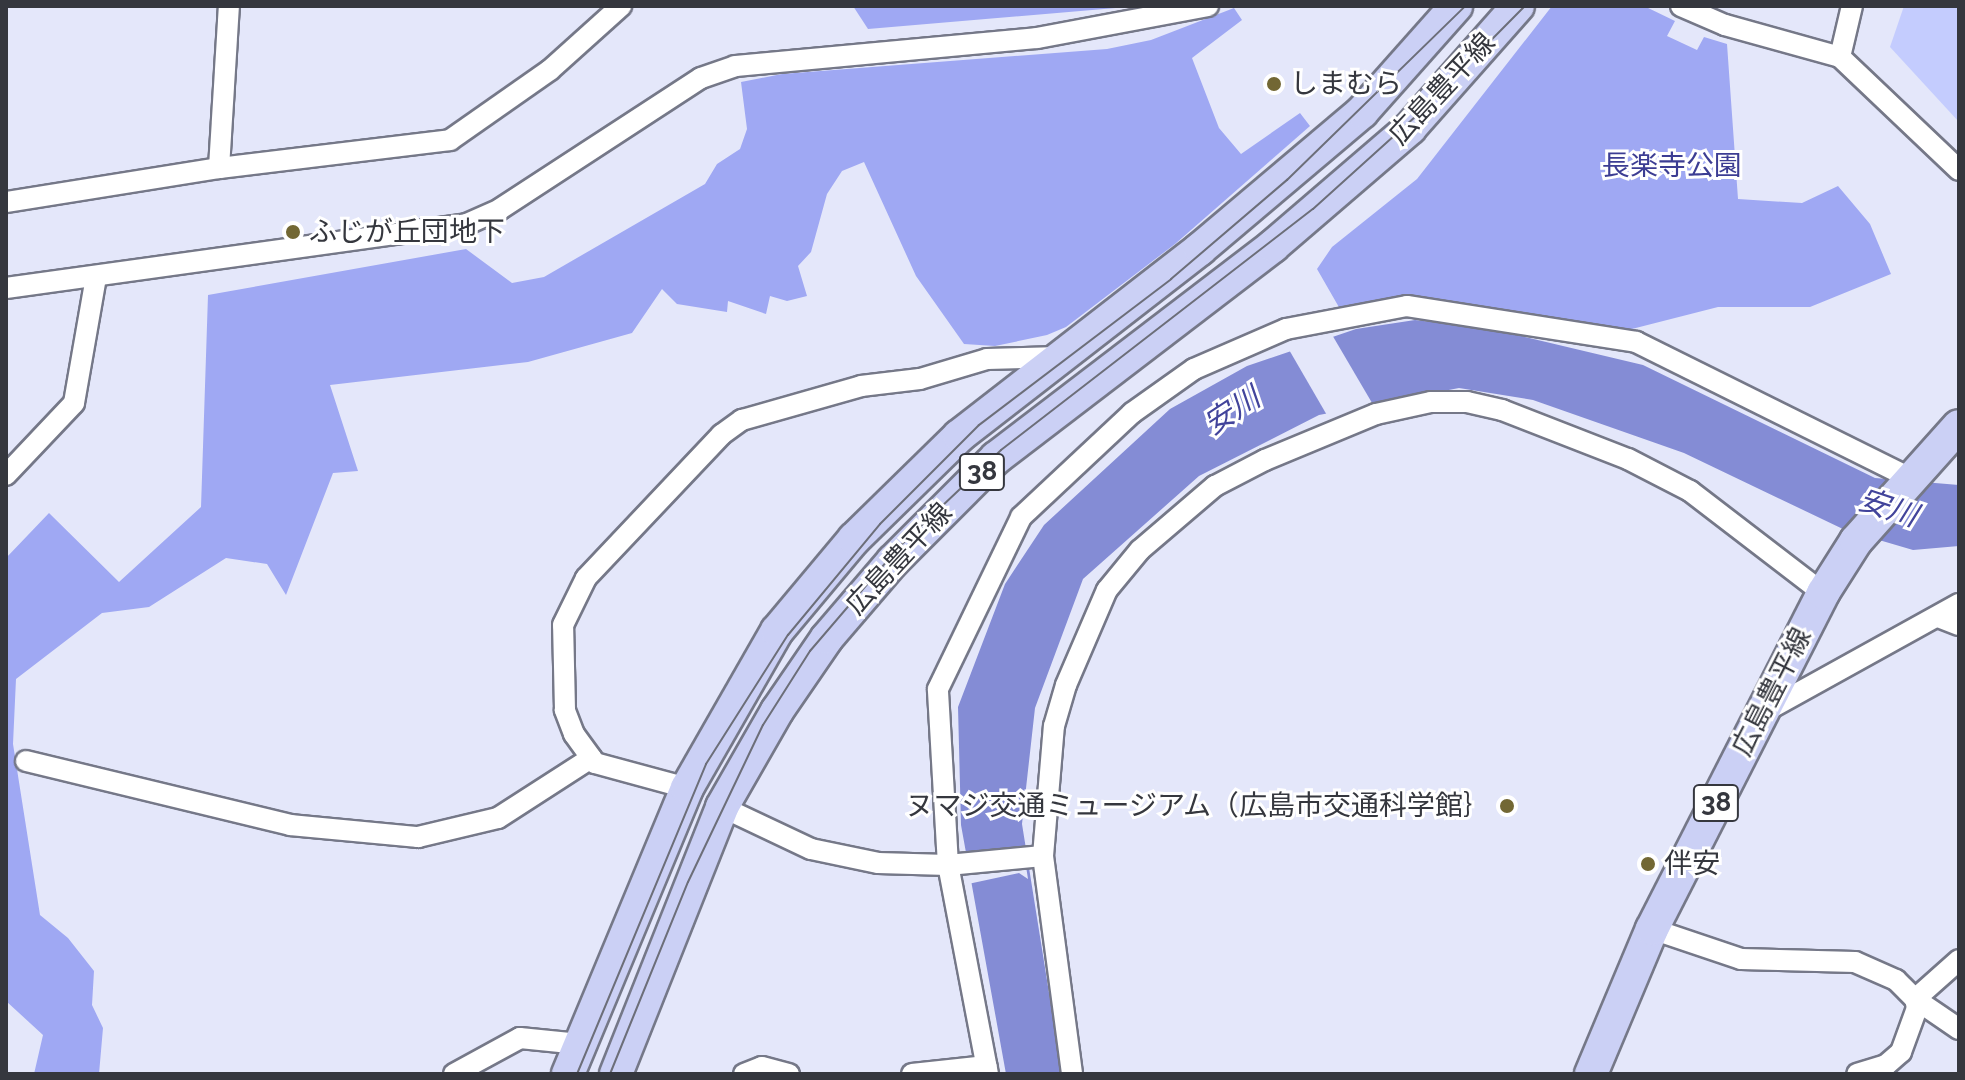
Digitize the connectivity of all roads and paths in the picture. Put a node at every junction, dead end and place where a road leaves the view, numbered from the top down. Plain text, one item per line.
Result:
1 (229, 6) edge
2 (621, 6) edge
3 (1208, 6) edge
4 (1456, 6) edge
5 (1518, 6) edge
6 (1681, 6) edge
7 (1852, 6) edge
8 (1840, 57) junction
9 (219, 168) junction
10 (1959, 170) edge
11 (6, 202) edge
12 (96, 277) junction
13 (6, 288) edge
14 (1064, 357) junction
15 (1959, 426) edge
16 (6, 475) edge
17 (1910, 478) junction
18 (1823, 593) junction
19 (1959, 604) edge
20 (1938, 617) junction
21 (1959, 625) edge
22 (1762, 713) junction
23 (591, 758) junction
24 (26, 761) dead end
25 (687, 788) junction
26 (722, 807) junction
27 (1036, 856) junction
28 (948, 865) junction
29 (1652, 929) junction
30 (1959, 960) edge
31 (1915, 999) junction
32 (1959, 1029) edge
33 (580, 1044) junction
34 (987, 1070) edge
35 (454, 1074) edge
36 (568, 1074) edge
37 (616, 1074) edge
38 (744, 1074) edge
39 (789, 1074) edge
40 (912, 1074) edge
41 (1072, 1074) edge
42 (1591, 1074) edge
43 (1857, 1074) edge

1 - 9 street
2 - 9 street
3 - 12 street
4 - 14 main road, 広島豊平線 / 38
5 - 26 main road, 広島豊平線 / 38
6 - 8 street
7 - 8 street
8 - 10 street
9 - 11 street
12 - 13 street
12 - 16 street
14 - 23 street
14 - 25 main road, 広島豊平線 / 38
15 - 17 main road, 広島豊平線 / 38
17 - 18 main road, 広島豊平線 / 38
17 - 28 street
18 - 22 main road, 広島豊平線 / 38
18 - 27 street
19 - 20 street
20 - 21 street
20 - 22 street
22 - 29 main road, 広島豊平線 / 38
23 - 24 street
23 - 25 street
25 - 33 main road, 広島豊平線 / 38
26 - 28 street
26 - 37 main road, 広島豊平線 / 38
27 - 28 street
27 - 41 street
28 - 34 street
29 - 31 street
29 - 42 main road, 広島豊平線 / 38
30 - 31 street
31 - 32 street
31 - 43 street
33 - 35 street
33 - 36 main road, 広島豊平線 / 38
34 - 40 street
38 - 39 street

